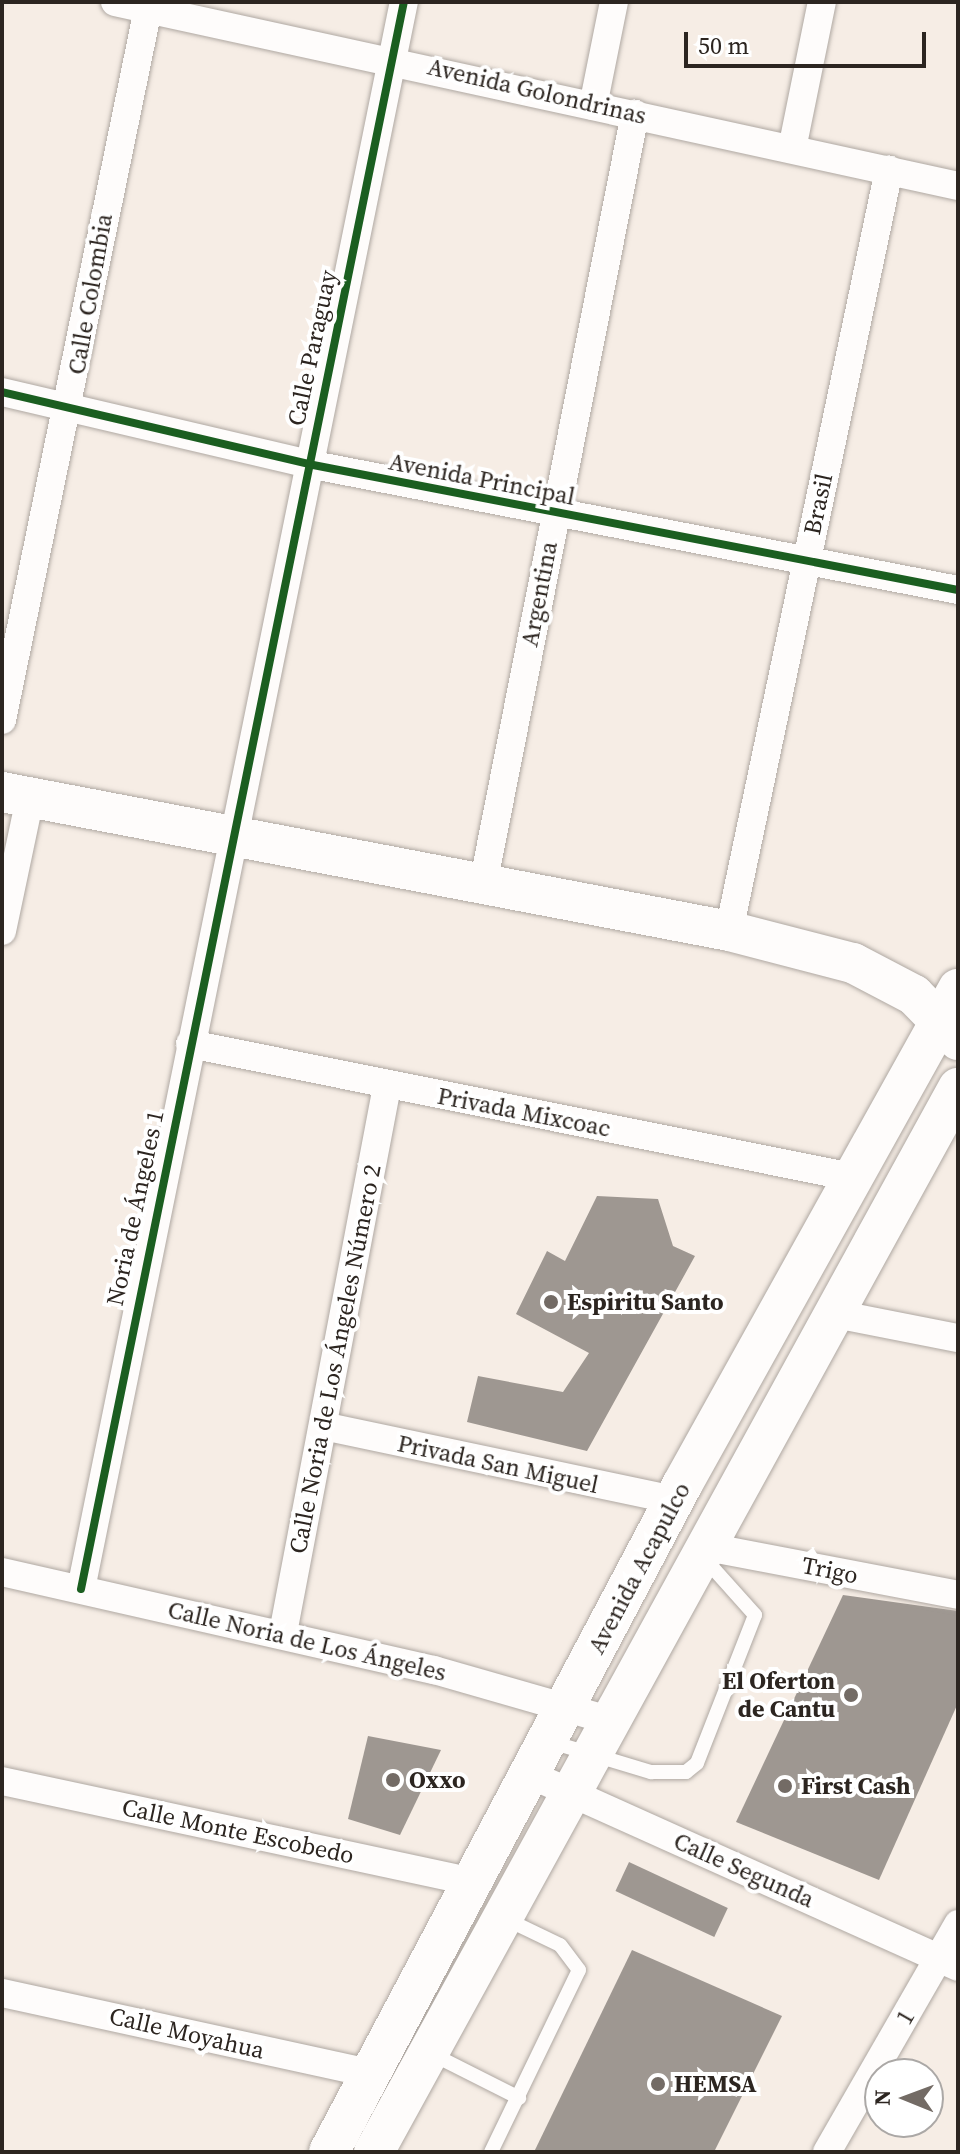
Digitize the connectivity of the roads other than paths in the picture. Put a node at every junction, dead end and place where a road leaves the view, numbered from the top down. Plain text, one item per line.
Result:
1 (115, 2) edge
2 (404, 2) edge
3 (614, 2) edge
4 (822, 2) edge
5 (148, 9) junction
6 (187, 9) edge
7 (393, 57) junction
8 (593, 106) junction
9 (635, 114) junction
10 (792, 149) junction
11 (889, 170) junction
12 (958, 186) edge
13 (2, 392) edge
14 (69, 407) junction
15 (308, 464) junction
16 (554, 515) junction
17 (806, 560) junction
18 (958, 590) edge
19 (2, 720) edge
20 (16, 795) edge
21 (229, 835) junction
22 (483, 885) junction
23 (2, 931) edge
24 (729, 931) junction
25 (952, 1016) edge
26 (190, 1044) junction
27 (387, 1086) junction
28 (958, 1088) edge
29 (857, 1178) junction
30 (830, 1313) junction
31 (958, 1338) edge
32 (323, 1426) junction
33 (674, 1500) junction
34 (700, 1550) junction
35 (2, 1572) edge
36 (81, 1589) junction
37 (958, 1595) edge
38 (283, 1633) junction
39 (608, 1720) junction
40 (547, 1741) junction
41 (589, 1755) junction
42 (2, 1781) edge
43 (570, 1792) junction
44 (474, 1882) junction
45 (501, 1916) junction
46 (958, 1924) edge
47 (948, 1962) edge
48 (2, 1993) edge
49 (428, 2052) junction
50 (372, 2074) junction
51 (519, 2098) junction
52 (329, 2152) edge
53 (374, 2152) edge
54 (491, 2152) edge
55 (827, 2152) edge

1 - 5 street, Avenida Golondrinas
2 - 7 street, Calle Paraguay
3 - 8 street
4 - 10 street
5 - 6 street, Avenida Golondrinas
5 - 14 street, Calle Colombia
6 - 7 street, Avenida Golondrinas
7 - 8 street, Avenida Golondrinas
7 - 15 street, Calle Paraguay
8 - 9 street, Avenida Golondrinas
9 - 10 street, Avenida Golondrinas
9 - 16 street, Argentina
10 - 11 street, Avenida Golondrinas
11 - 12 street, Avenida Golondrinas
11 - 17 street, Brasil
13 - 14 street, Avenida Principal
14 - 15 street, Avenida Principal
14 - 19 street, Calle Colombia
15 - 16 street, Avenida Principal
15 - 21 street, Calle Paraguay
16 - 17 street, Avenida Principal
16 - 22 street, Argentina
17 - 18 street, Avenida Principal
17 - 24 street, Brasil
20 - 21 main road
20 - 23 street
21 - 22 main road
21 - 26 street, Noria de Ángeles 1
22 - 24 main road
24 - 25 main road
25 - 29 main road, Avenida Acapulco
26 - 27 street, Privada Mixcoac
26 - 36 street, Noria de Ángeles 1
27 - 29 street, Privada Mixcoac
27 - 32 street, Calle Noria de Los Ángeles Número 2
28 - 30 main road, Avenida Acapulco
29 - 33 main road, Avenida Acapulco
30 - 31 street
30 - 34 main road, Avenida Acapulco
32 - 33 street, Privada San Miguel
32 - 38 street, Calle Noria de Los Ángeles Número 2
33 - 40 main road, Avenida Acapulco
34 - 37 street, Trigo
34 - 39 main road, Avenida Acapulco
34 - 41 lane
35 - 36 street, Calle Noria de Los Ángeles
36 - 38 street, Calle Noria de Los Ángeles
38 - 40 street, Calle Noria de Los Ángeles
39 - 40 street, Calle Noria de Los Ángeles
39 - 41 main road, Avenida Acapulco
40 - 41 lane
40 - 43 street, Calle Segunda
40 - 44 main road, Avenida Acapulco
41 - 43 main road, Avenida Acapulco
42 - 44 street, Calle Monte Escobedo
43 - 45 main road, Avenida Acapulco
43 - 47 street, Calle Segunda
44 - 50 main road, Avenida Acapulco
45 - 49 main road, Avenida Acapulco
45 - 51 lane
46 - 47 street, 1
47 - 55 street, 1
48 - 50 street, Calle Moyahua
49 - 51 lane
49 - 53 main road, Avenida Acapulco
50 - 52 main road, Avenida Acapulco
51 - 54 lane

